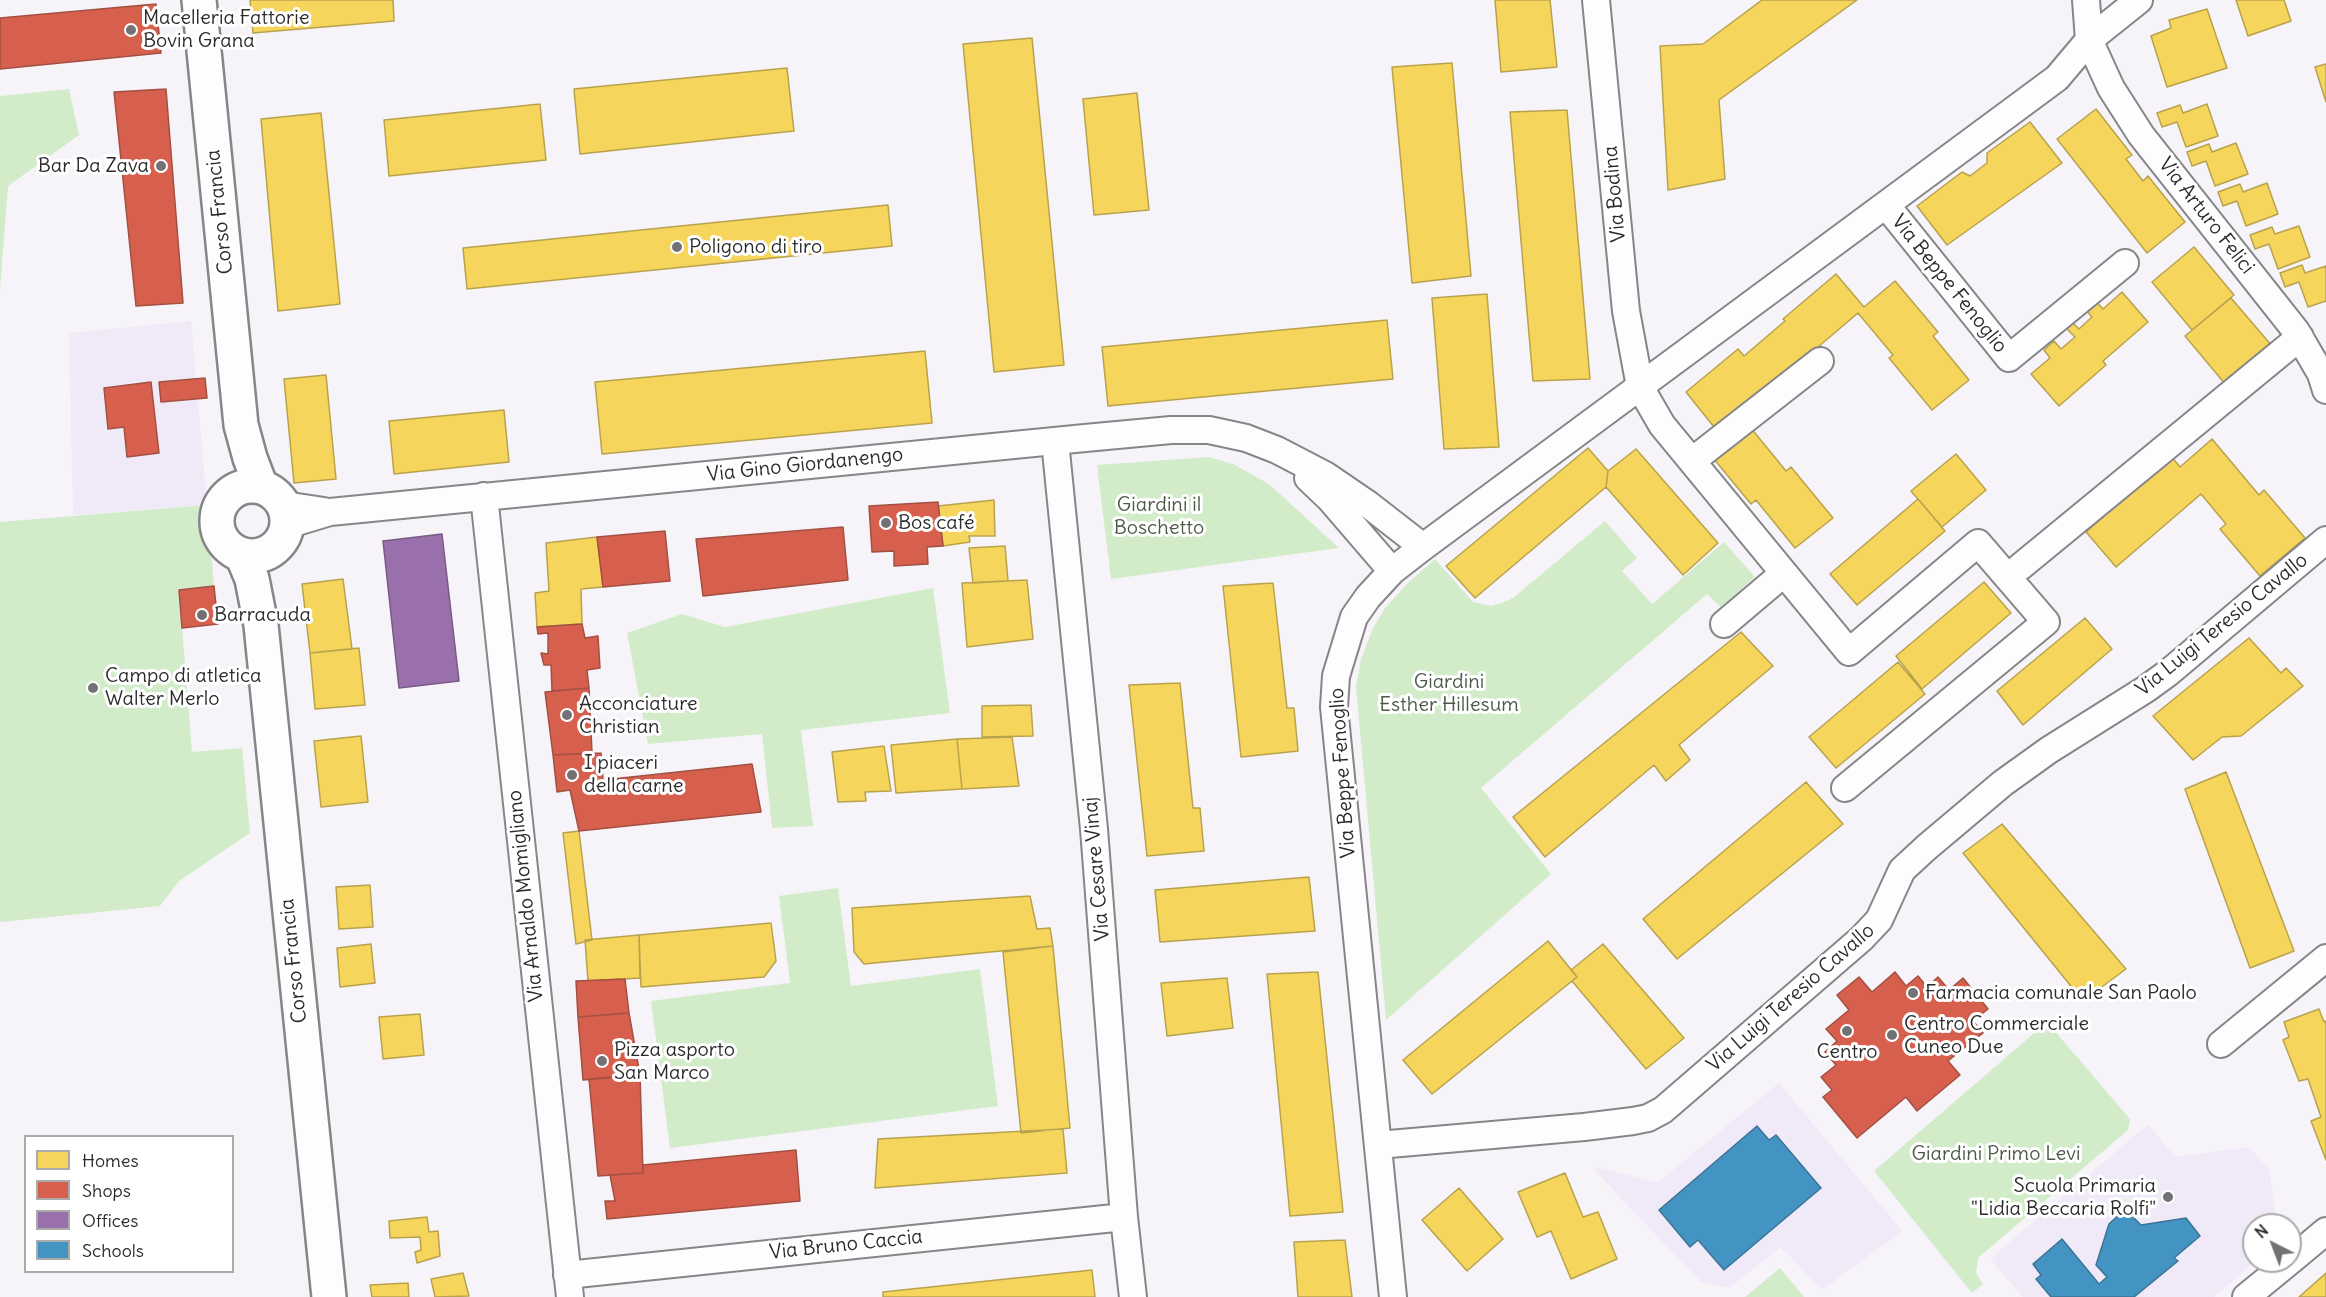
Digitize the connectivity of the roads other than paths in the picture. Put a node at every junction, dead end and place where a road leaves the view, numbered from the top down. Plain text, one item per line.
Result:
1 (199, 0) edge
2 (1596, 0) edge
3 (2086, 0) edge
4 (2139, 0) edge
5 (2089, 40) junction
6 (1886, 205) junction
7 (2125, 263) dead end
8 (2300, 338) junction
9 (1820, 361) dead end
10 (1640, 387) junction
11 (2326, 390) edge
12 (1054, 441) junction
13 (1277, 450) junction
14 (1692, 461) junction
15 (484, 496) junction
16 (263, 519) junction
17 (2326, 540) edge
18 (1423, 547) junction
19 (2020, 567) dead end
20 (1392, 572) junction
21 (1784, 574) junction
22 (1724, 624) dead end
23 (1845, 788) dead end
24 (2326, 958) edge
25 (2221, 1044) dead end
26 (1378, 1145) junction
27 (1124, 1217) junction
28 (2326, 1231) edge
29 (2302, 1251) edge
30 (2275, 1273) edge
31 (568, 1286) edge
32 (329, 1297) edge
33 (1133, 1297) edge
34 (1393, 1297) edge
35 (2246, 1297) edge

1 - 16 main road, Corso Francia
2 - 10 street, Via Bodina
3 - 5 street
4 - 5 street, Via Beppe Fenoglio
5 - 6 street, Via Beppe Fenoglio
5 - 8 street, Via Arturo Felici
6 - 7 street, Via Beppe Fenoglio
6 - 10 street, Via Beppe Fenoglio
8 - 11 street, Via Arturo Felici
8 - 19 street
9 - 14 street
10 - 14 street
10 - 18 street, Via Beppe Fenoglio
12 - 13 street, Via Gino Giordanengo
12 - 15 street, Via Gino Giordanengo
12 - 27 street, Via Cesare Vinaj
13 - 18 street, Via Gino Giordanengo
13 - 20 street, Via Gino Giordanengo
14 - 21 street
15 - 16 street, Via Gino Giordanengo
15 - 31 street, Via Arnaldo Momigliano
16 - 32 main road, Corso Francia
17 - 26 street, Via Luigi Teresio Cavallo
18 - 20 street, Via Beppe Fenoglio
20 - 26 street, Via Beppe Fenoglio
21 - 22 street
21 - 23 street
24 - 25 street
26 - 34 street, Via Beppe Fenoglio
27 - 31 street, Via Bruno Caccia
27 - 33 street, Via Cesare Vinaj
28 - 29 street
30 - 35 street

